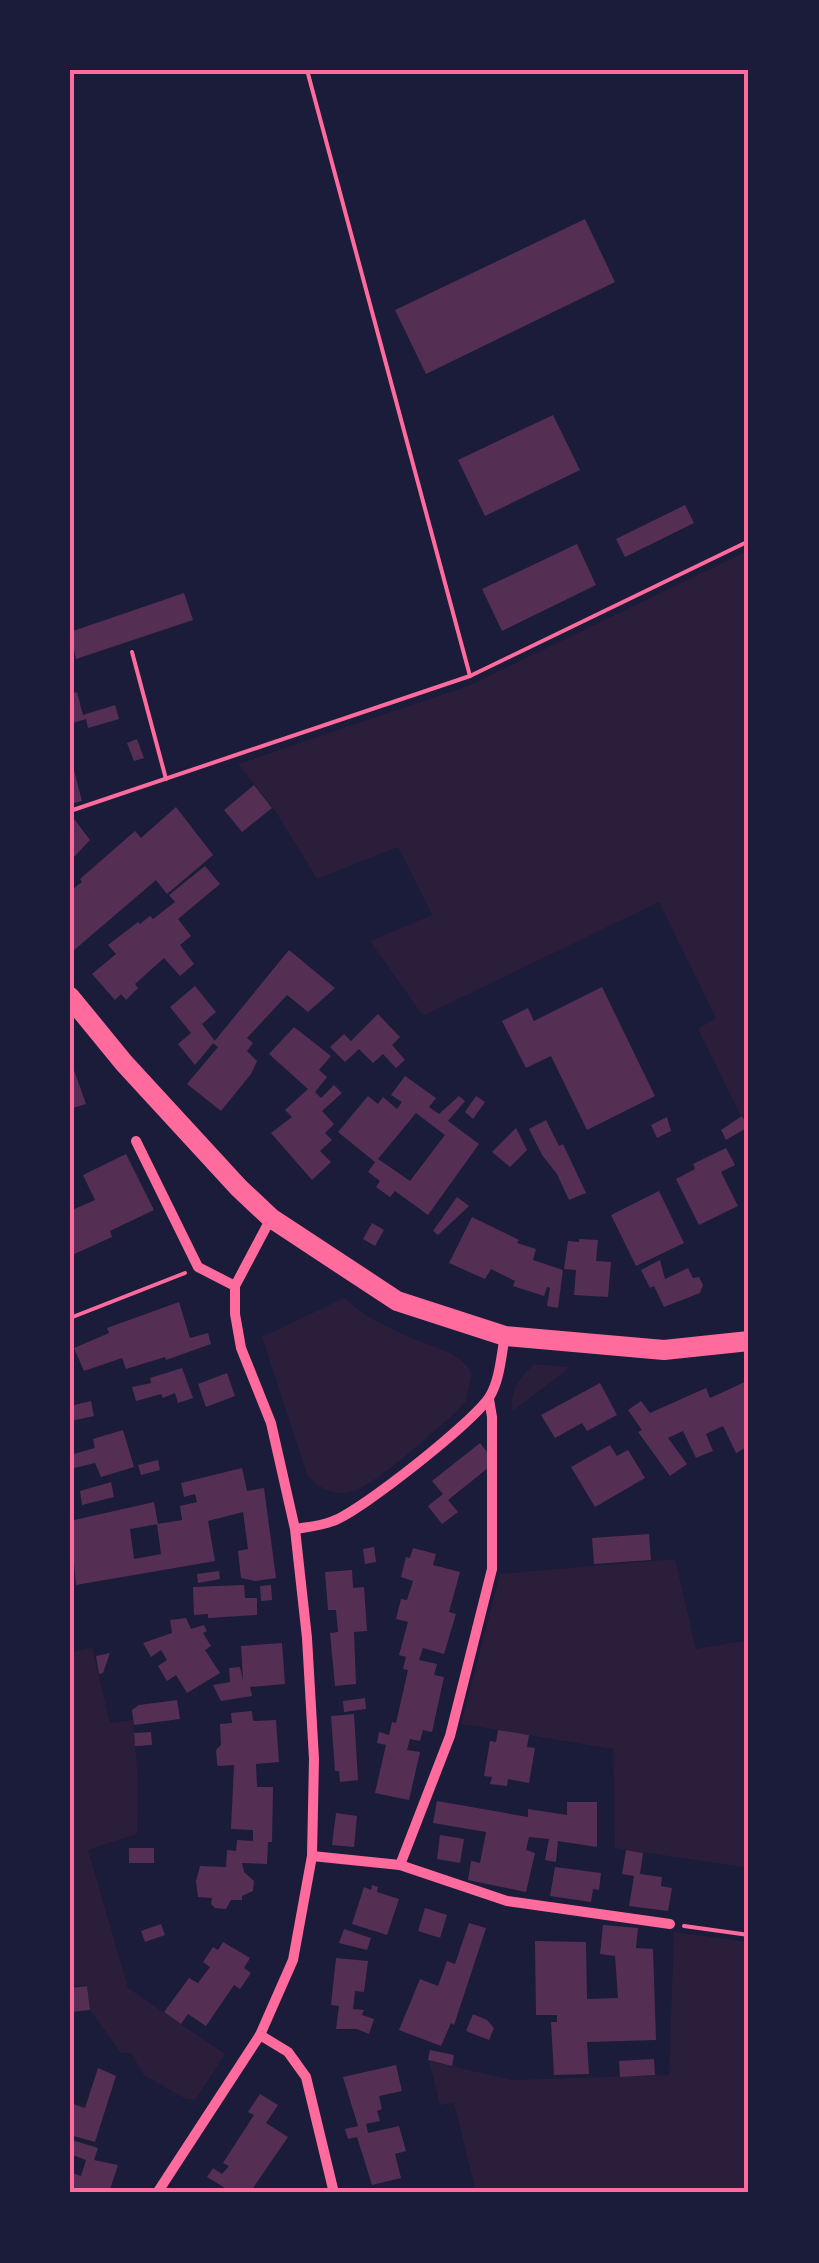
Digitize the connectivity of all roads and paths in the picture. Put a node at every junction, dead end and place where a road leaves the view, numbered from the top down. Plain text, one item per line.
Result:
1 (307, 70) edge
2 (749, 541) edge
3 (132, 652) dead end
4 (470, 676) junction
5 (166, 779) junction
6 (70, 811) edge
7 (70, 996) edge
8 (136, 1142) dead end
9 (271, 1218) junction
10 (198, 1267) junction
11 (235, 1286) junction
12 (70, 1318) edge
13 (505, 1336) junction
14 (749, 1341) edge
15 (489, 1398) junction
16 (295, 1529) junction
17 (312, 1856) junction
18 (400, 1865) junction
19 (670, 1924) joint
20 (749, 1935) edge
21 (260, 2035) junction
22 (157, 2193) edge
23 (334, 2193) edge

1 - 4 path
2 - 4 path
3 - 5 path
4 - 5 path
5 - 6 path
7 - 9 main road
8 - 10 street
9 - 11 street
9 - 13 main road
10 - 11 street
10 - 12 path
11 - 16 street
13 - 14 main road
13 - 15 street
15 - 16 street
15 - 18 street
16 - 17 street
17 - 18 street
17 - 21 street
18 - 19 street
19 - 20 path
21 - 22 street
21 - 23 street

